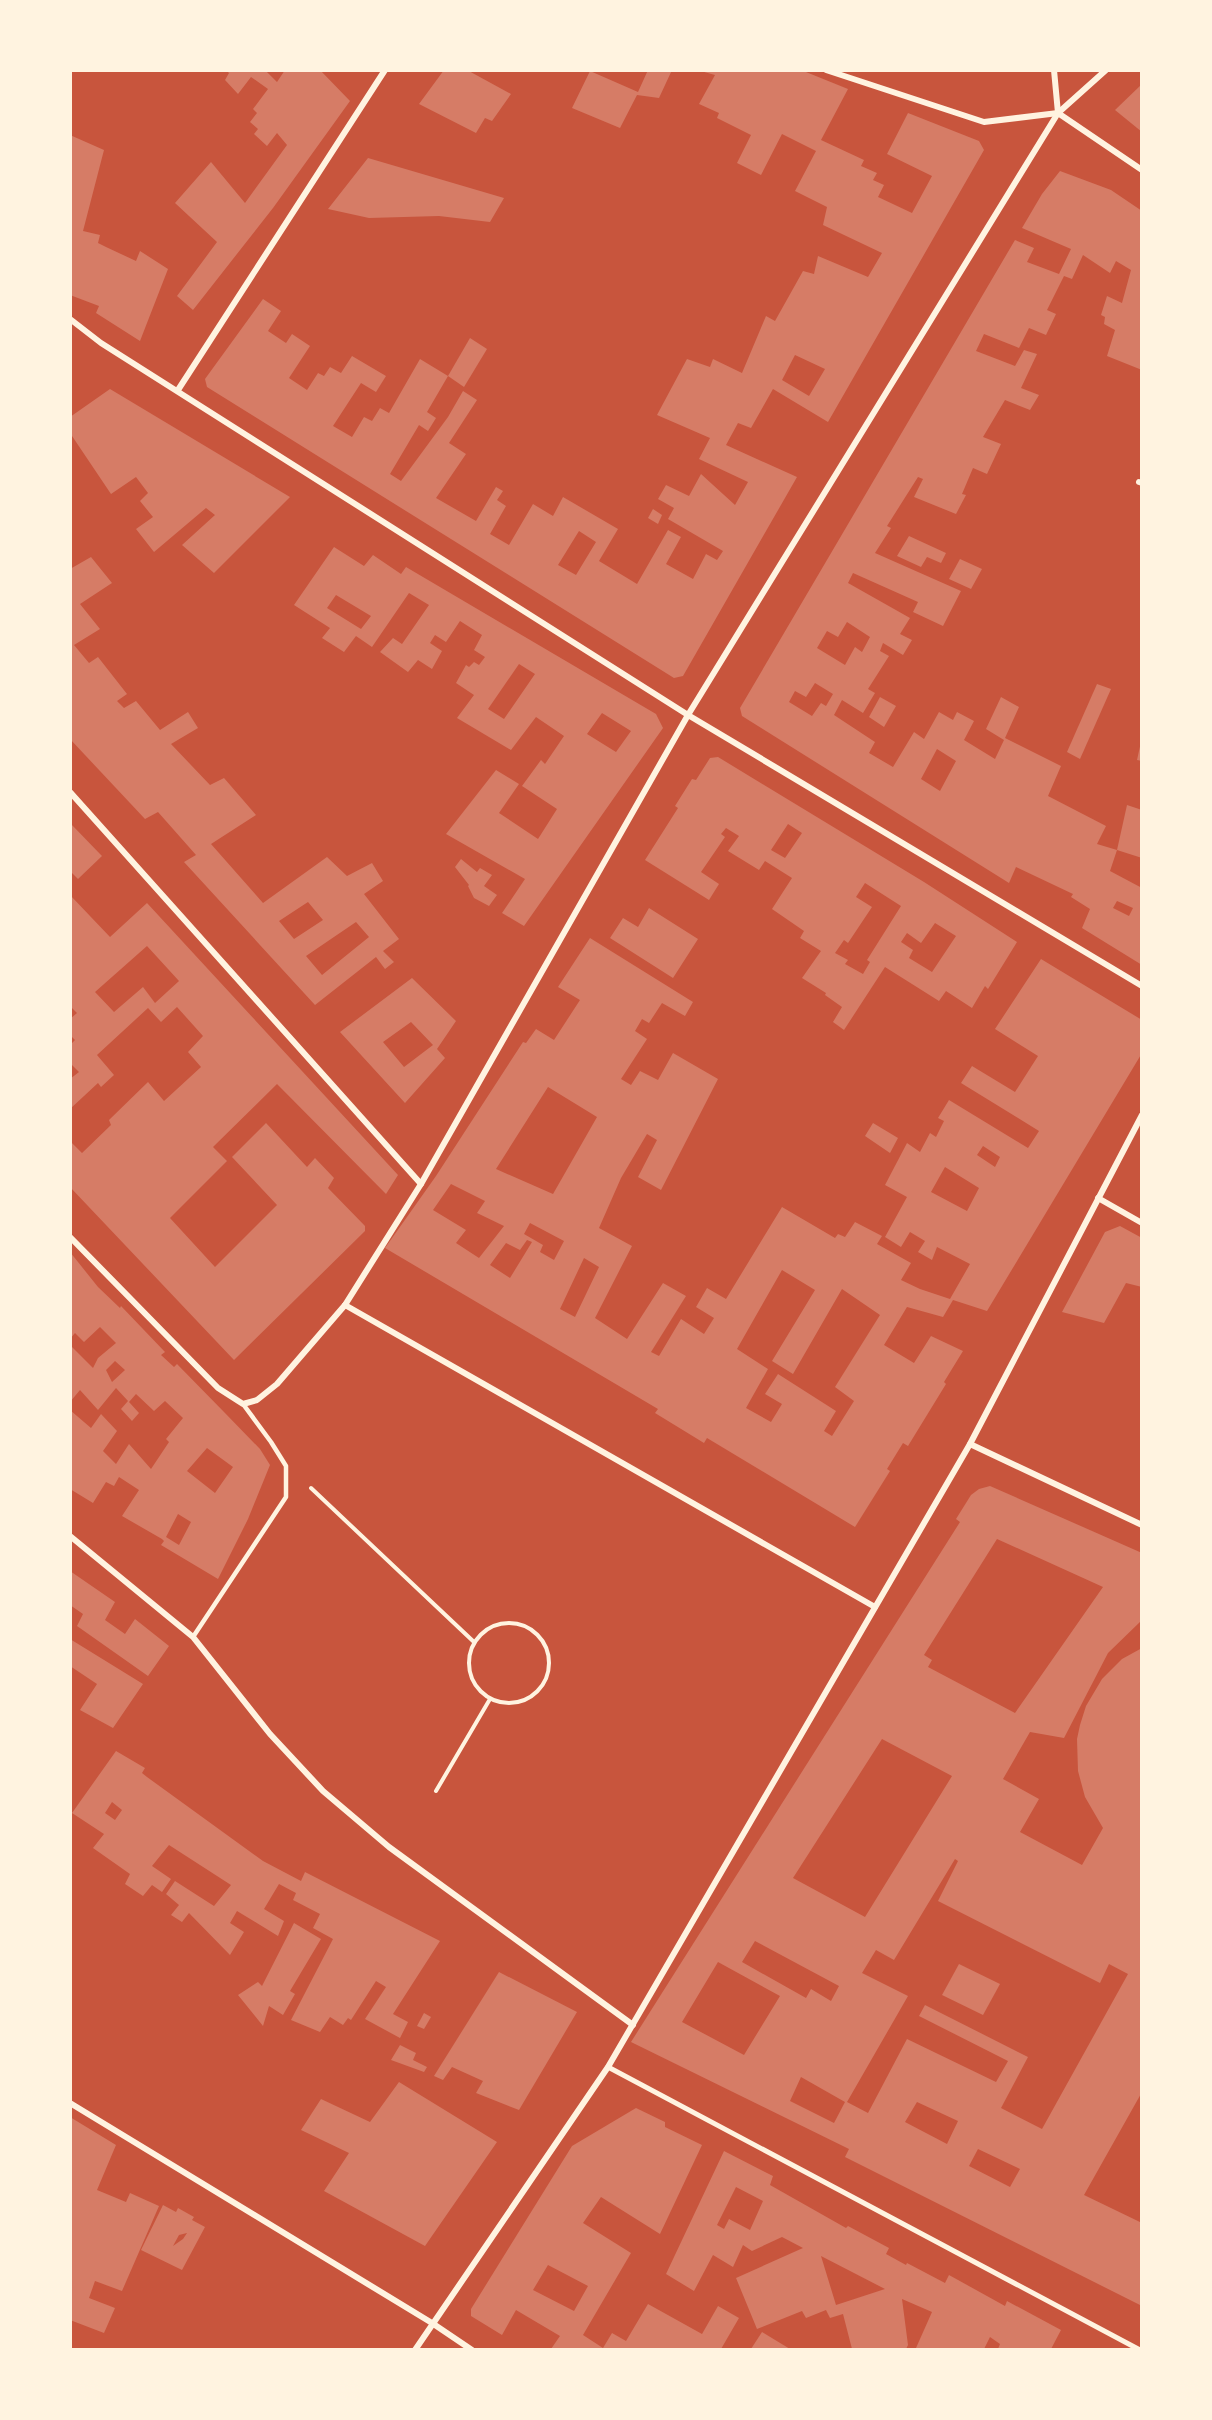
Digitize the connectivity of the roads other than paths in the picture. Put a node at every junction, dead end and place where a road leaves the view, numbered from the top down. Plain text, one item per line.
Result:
1 (385, 70) edge
2 (826, 70) edge
3 (1054, 70) edge
4 (1106, 70) edge
5 (1058, 113) junction
6 (1142, 170) edge
7 (70, 319) edge
8 (178, 390) junction
9 (688, 715) junction
10 (70, 792) edge
11 (1142, 986) edge
12 (1142, 1115) edge
13 (421, 1184) junction
14 (1098, 1198) junction
15 (1142, 1223) edge
16 (70, 1238) edge
17 (345, 1305) junction
18 (243, 1404) junction
19 (970, 1444) junction
20 (1142, 1525) edge
21 (70, 1536) edge
22 (875, 1607) junction
23 (193, 1637) junction
24 (633, 2025) junction
25 (608, 2067) junction
26 (70, 2103) edge
27 (432, 2323) junction
28 (415, 2349) edge
29 (472, 2349) edge
30 (1140, 2349) edge

1 - 8 street
2 - 5 street
3 - 5 street
4 - 5 street
5 - 6 street
5 - 9 street
7 - 8 street
8 - 9 street
9 - 11 street
9 - 13 street
10 - 13 street
12 - 14 street
13 - 17 street
14 - 15 street
14 - 19 street
16 - 18 street
17 - 18 street
17 - 22 street
18 - 23 lane
19 - 20 street
19 - 22 street
21 - 23 street
22 - 24 street
23 - 24 street
24 - 25 street
25 - 27 street
25 - 30 street
26 - 27 street
27 - 28 street
27 - 29 street

